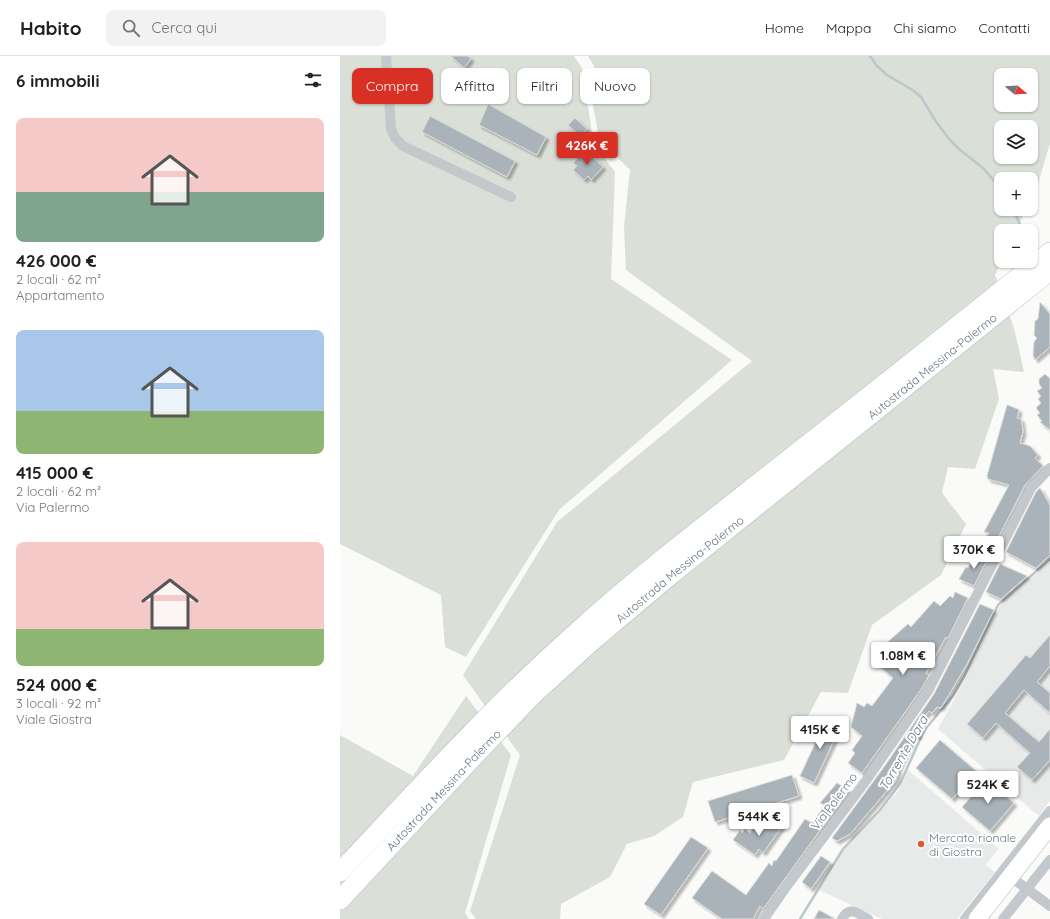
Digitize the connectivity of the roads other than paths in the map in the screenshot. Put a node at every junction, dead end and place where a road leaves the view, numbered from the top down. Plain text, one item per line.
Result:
1 (386, 56) edge
2 (511, 197) dead end
3 (1050, 237) edge
4 (1038, 246) edge
5 (1050, 252) edge
6 (1011, 268) edge
7 (1050, 271) edge
8 (1050, 286) edge
9 (848, 423) junction
10 (1050, 468) edge
11 (695, 544) junction
12 (585, 636) junction
13 (1050, 811) edge
14 (1050, 826) edge
15 (1050, 844) edge
16 (1050, 860) edge
17 (340, 872) edge
18 (1015, 880) junction
19 (340, 900) edge
20 (1050, 906) edge
21 (764, 919) edge
22 (842, 919) edge
23 (868, 919) edge
24 (965, 919) edge
25 (977, 919) edge
26 (990, 919) edge
27 (1003, 919) edge

1 - 2 street
3 - 4 highway
5 - 9 highway, Autostrada Messina-Palermo
6 - 11 highway
7 - 9 highway, Autostrada Messina-Palermo
8 - 11 highway
9 - 11 highway, Autostrada Messina-Palermo
10 - 21 street, Via Palermo
11 - 12 highway, Autostrada Messina-Palermo
12 - 17 highway, Autostrada Messina-Palermo
12 - 19 highway, Autostrada Messina-Palermo
13 - 18 street
14 - 18 main road
15 - 18 main road
16 - 18 street
18 - 20 street
18 - 24 street
18 - 25 main road
18 - 26 main road
18 - 27 street
22 - 23 street

